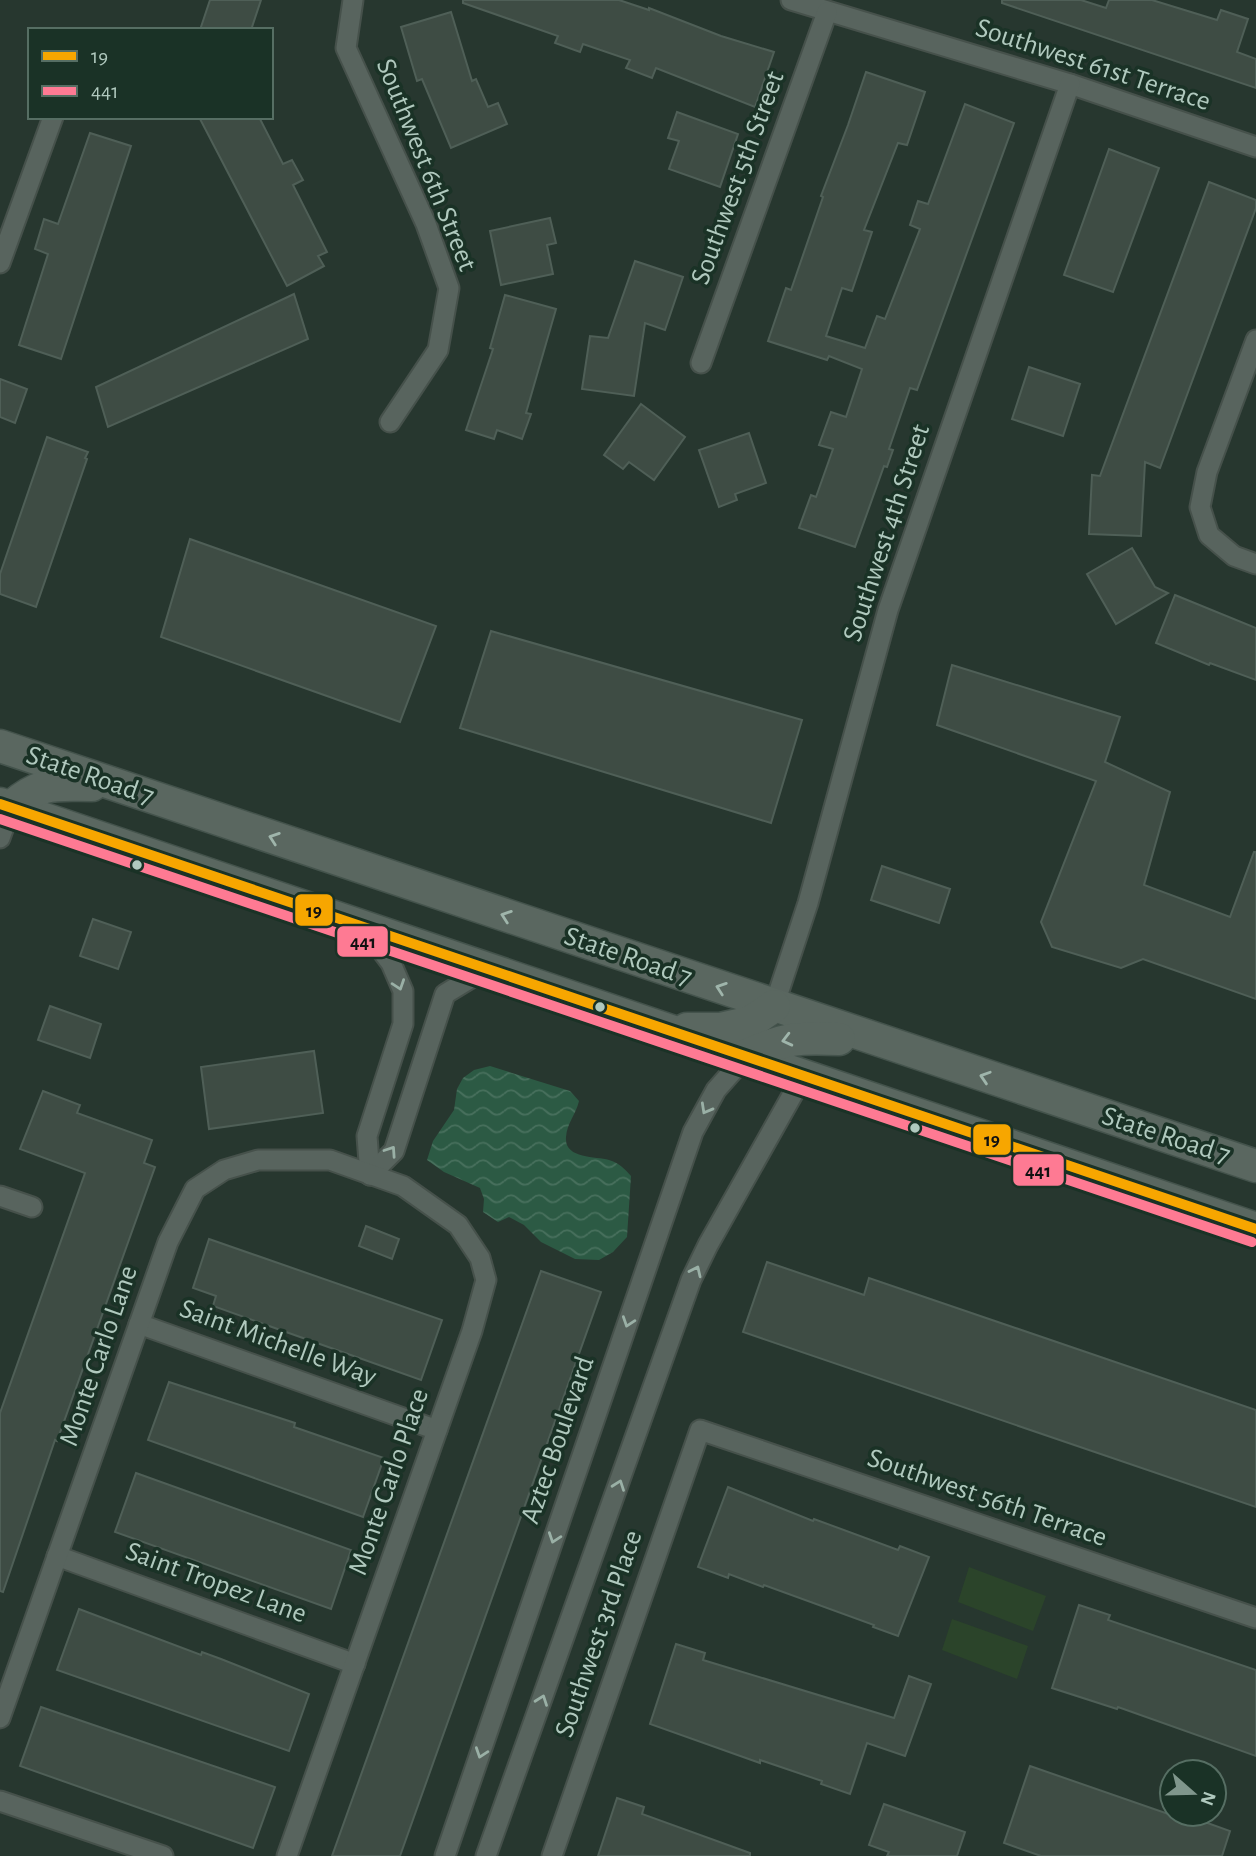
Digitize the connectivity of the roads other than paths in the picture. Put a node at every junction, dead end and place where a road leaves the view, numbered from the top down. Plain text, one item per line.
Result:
1 (353, 0) edge
2 (791, 0) edge
3 (827, 12) junction
4 (1070, 84) junction
5 (52, 119) edge
6 (1256, 147) edge
7 (7, 225) edge
8 (0, 263) edge
9 (1256, 340) edge
10 (701, 363) dead end
11 (390, 422) dead end
12 (1256, 564) edge
13 (0, 746) edge
14 (118, 785) junction
15 (5, 805) edge
16 (0, 838) edge
17 (364, 927) junction
18 (486, 969) junction
19 (774, 1006) junction
20 (665, 1029) junction
21 (879, 1041) junction
22 (747, 1055) junction
23 (803, 1076) junction
24 (1256, 1166) edge
25 (370, 1175) junction
26 (0, 1196) edge
27 (32, 1207) dead end
28 (1256, 1229) edge
29 (139, 1324) junction
30 (438, 1430) junction
31 (700, 1430) joint
32 (57, 1556) junction
33 (1256, 1618) edge
34 (355, 1664) junction
35 (0, 1718) edge
36 (0, 1801) edge
37 (163, 1856) edge
38 (287, 1856) edge
39 (445, 1856) edge
40 (486, 1856) edge
41 (552, 1856) edge

1 - 11 street, Southwest 6th Street
2 - 3 street, Southwest 61st Terrace
3 - 4 street, Southwest 61st Terrace
3 - 10 street, Southwest 5th Street
4 - 6 street, Southwest 61st Terrace
4 - 19 street, Southwest 4th Street
5 - 7 street
7 - 8 street
9 - 12 street
13 - 14 main road, State Road 7
14 - 15 main road
19 -> 14 main road, State Road 7
15 - 16 street
15 - 17 main road, State Road 7
17 - 18 main road, State Road 7
17 -> 25 street
18 - 20 main road, State Road 7
25 -> 18 street
19 - 20 main road
19 - 21 main road, State Road 7
20 - 22 main road, State Road 7
21 -> 22 main road
24 -> 21 main road, State Road 7
22 - 23 main road, State Road 7
22 -> 39 street, Aztec Boulevard
23 - 28 main road, State Road 7
40 -> 23 street
25 - 29 street, Monte Carlo Lane
25 - 30 street, Monte Carlo Place
26 - 27 street
29 - 30 street, Saint Michelle Way
29 - 32 street, Monte Carlo Lane
30 - 34 street, Monte Carlo Place
31 - 33 street, Southwest 56th Terrace
31 - 41 street, Southwest 3rd Place
32 - 34 street, Saint Tropez Lane
32 - 35 street, Monte Carlo Lane
34 - 38 street, Monte Carlo Place
36 - 37 street

